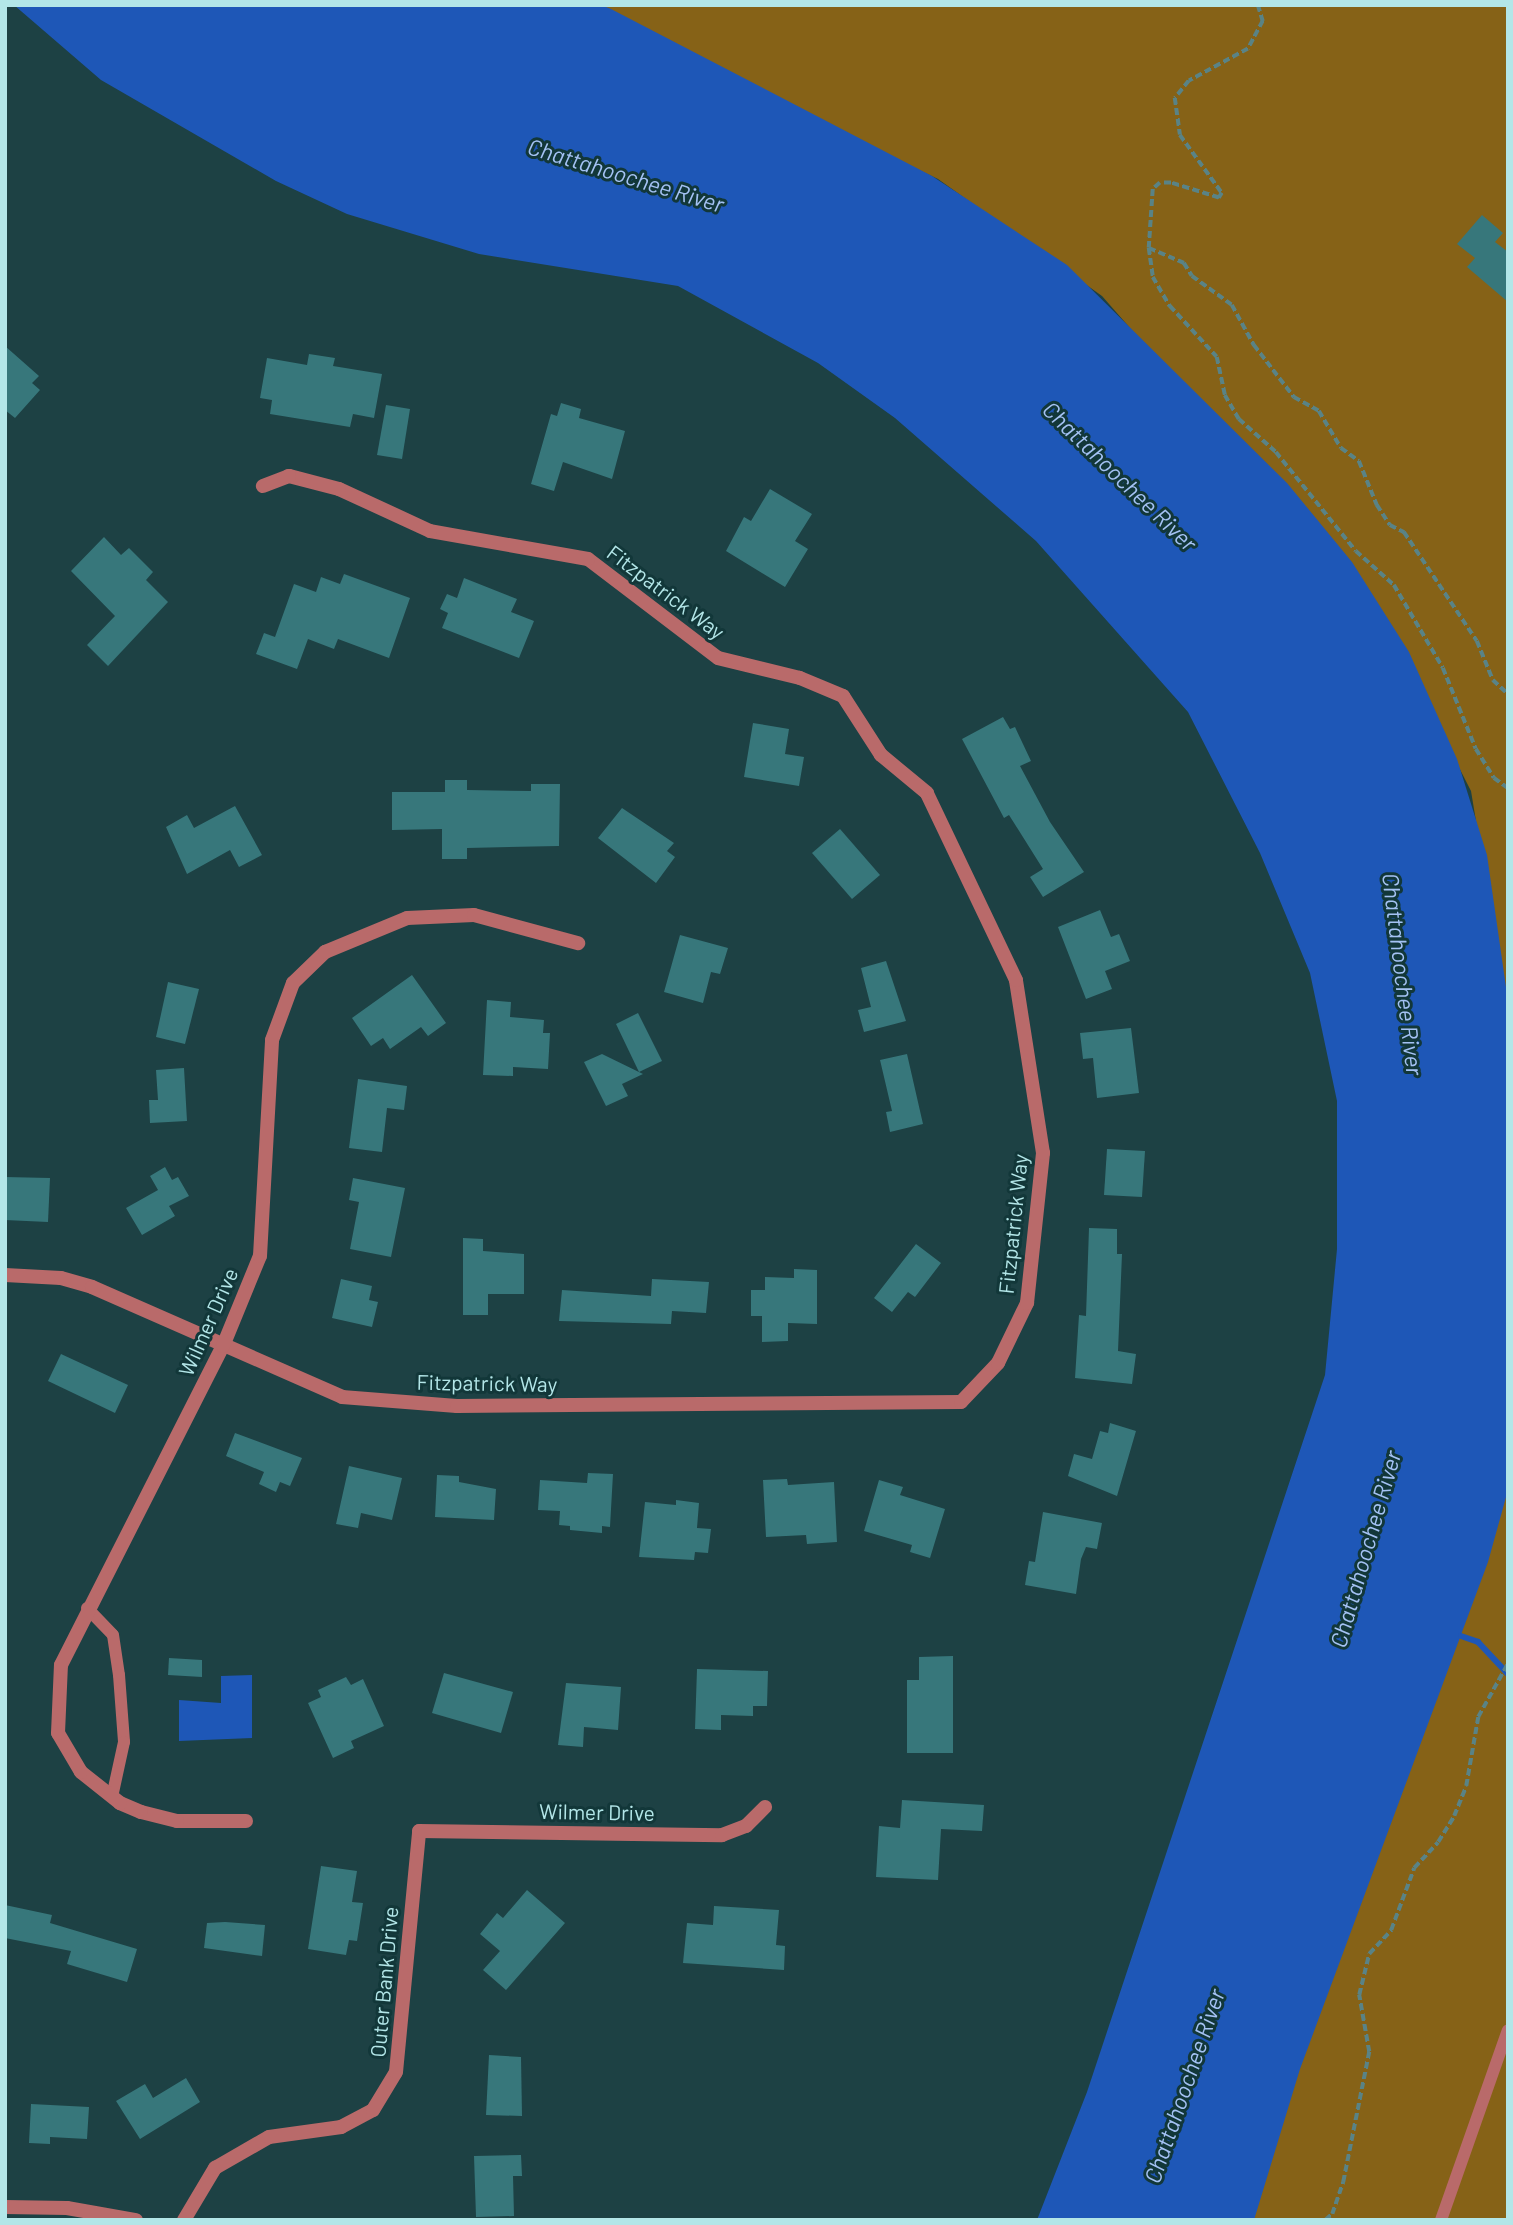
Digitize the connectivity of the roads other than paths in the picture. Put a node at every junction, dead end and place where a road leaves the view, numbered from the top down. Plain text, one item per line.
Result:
1 (263, 486) dead end
2 (578, 943) dead end
3 (5, 1275) edge
4 (223, 1346) junction
5 (87, 1608) junction
6 (112, 1797) junction
7 (765, 1807) dead end
8 (246, 1821) dead end
9 (419, 1831) joint
10 (1508, 2030) edge
11 (5, 2207) edge
12 (136, 2220) edge
13 (184, 2220) edge
14 (1441, 2220) edge

1 - 4 street, Fitzpatrick Way
2 - 4 street, Wilmer Drive
3 - 4 street, Fitzpatrick Way
4 - 5 street, Wilmer Drive
5 - 6 lane
5 - 6 street, Wilmer Drive
6 - 8 street, Wilmer Drive
7 - 9 street, Wilmer Drive
9 - 13 street, Outer Bank Drive
10 - 14 lane
11 - 12 street

